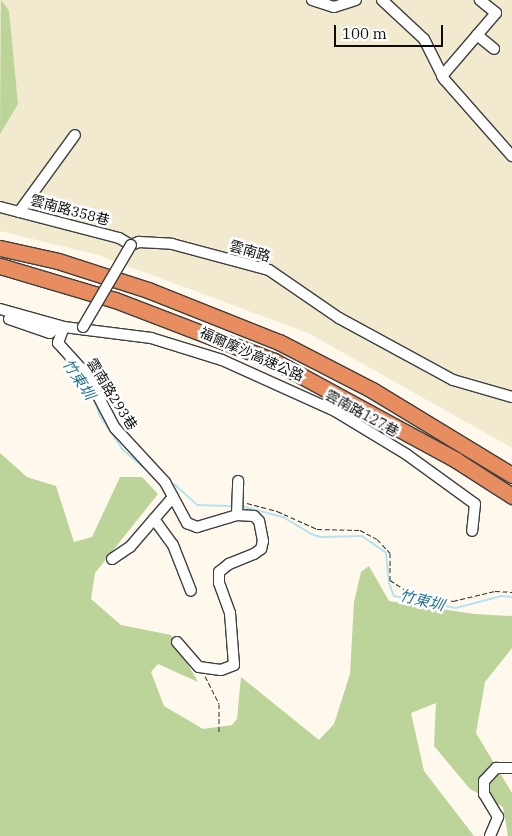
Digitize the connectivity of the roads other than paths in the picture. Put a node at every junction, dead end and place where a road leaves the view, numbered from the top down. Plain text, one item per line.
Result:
1 (312, 0) edge
2 (356, 0) edge
3 (382, 0) edge
4 (480, 0) edge
5 (477, 35) junction
6 (494, 49) dead end
7 (442, 76) junction
8 (75, 135) dead end
9 (512, 156) edge
10 (0, 207) edge
11 (20, 212) junction
12 (131, 245) junction
13 (0, 248) edge
14 (0, 266) edge
15 (1, 313) edge
16 (61, 326) junction
17 (83, 328) junction
18 (512, 397) edge
19 (512, 475) edge
20 (238, 481) dead end
21 (512, 496) edge
22 (173, 497) junction
23 (237, 509) junction
24 (154, 519) junction
25 (472, 531) dead end
26 (112, 559) dead end
27 (191, 591) dead end
28 (177, 642) dead end
29 (512, 768) edge
30 (490, 836) edge

1 - 2 street
3 - 7 street
4 - 5 street
5 - 6 street
5 - 7 street
7 - 9 street
8 - 11 street
10 - 11 street, 雲南路358巷
11 - 12 street, 雲南路358巷
12 - 17 street, bridge
12 - 18 street, 雲南路
13 - 19 highway, 福爾摩沙高速公路
14 - 21 highway, 福爾摩沙高速公路
15 - 16 street
16 - 17 street
16 - 22 street, 雲南路293巷
17 - 25 street, 雲南路127巷
20 - 23 street
22 - 23 street, 雲南路293巷
22 - 24 street
23 - 28 street
24 - 26 street
24 - 27 street
29 - 30 street

